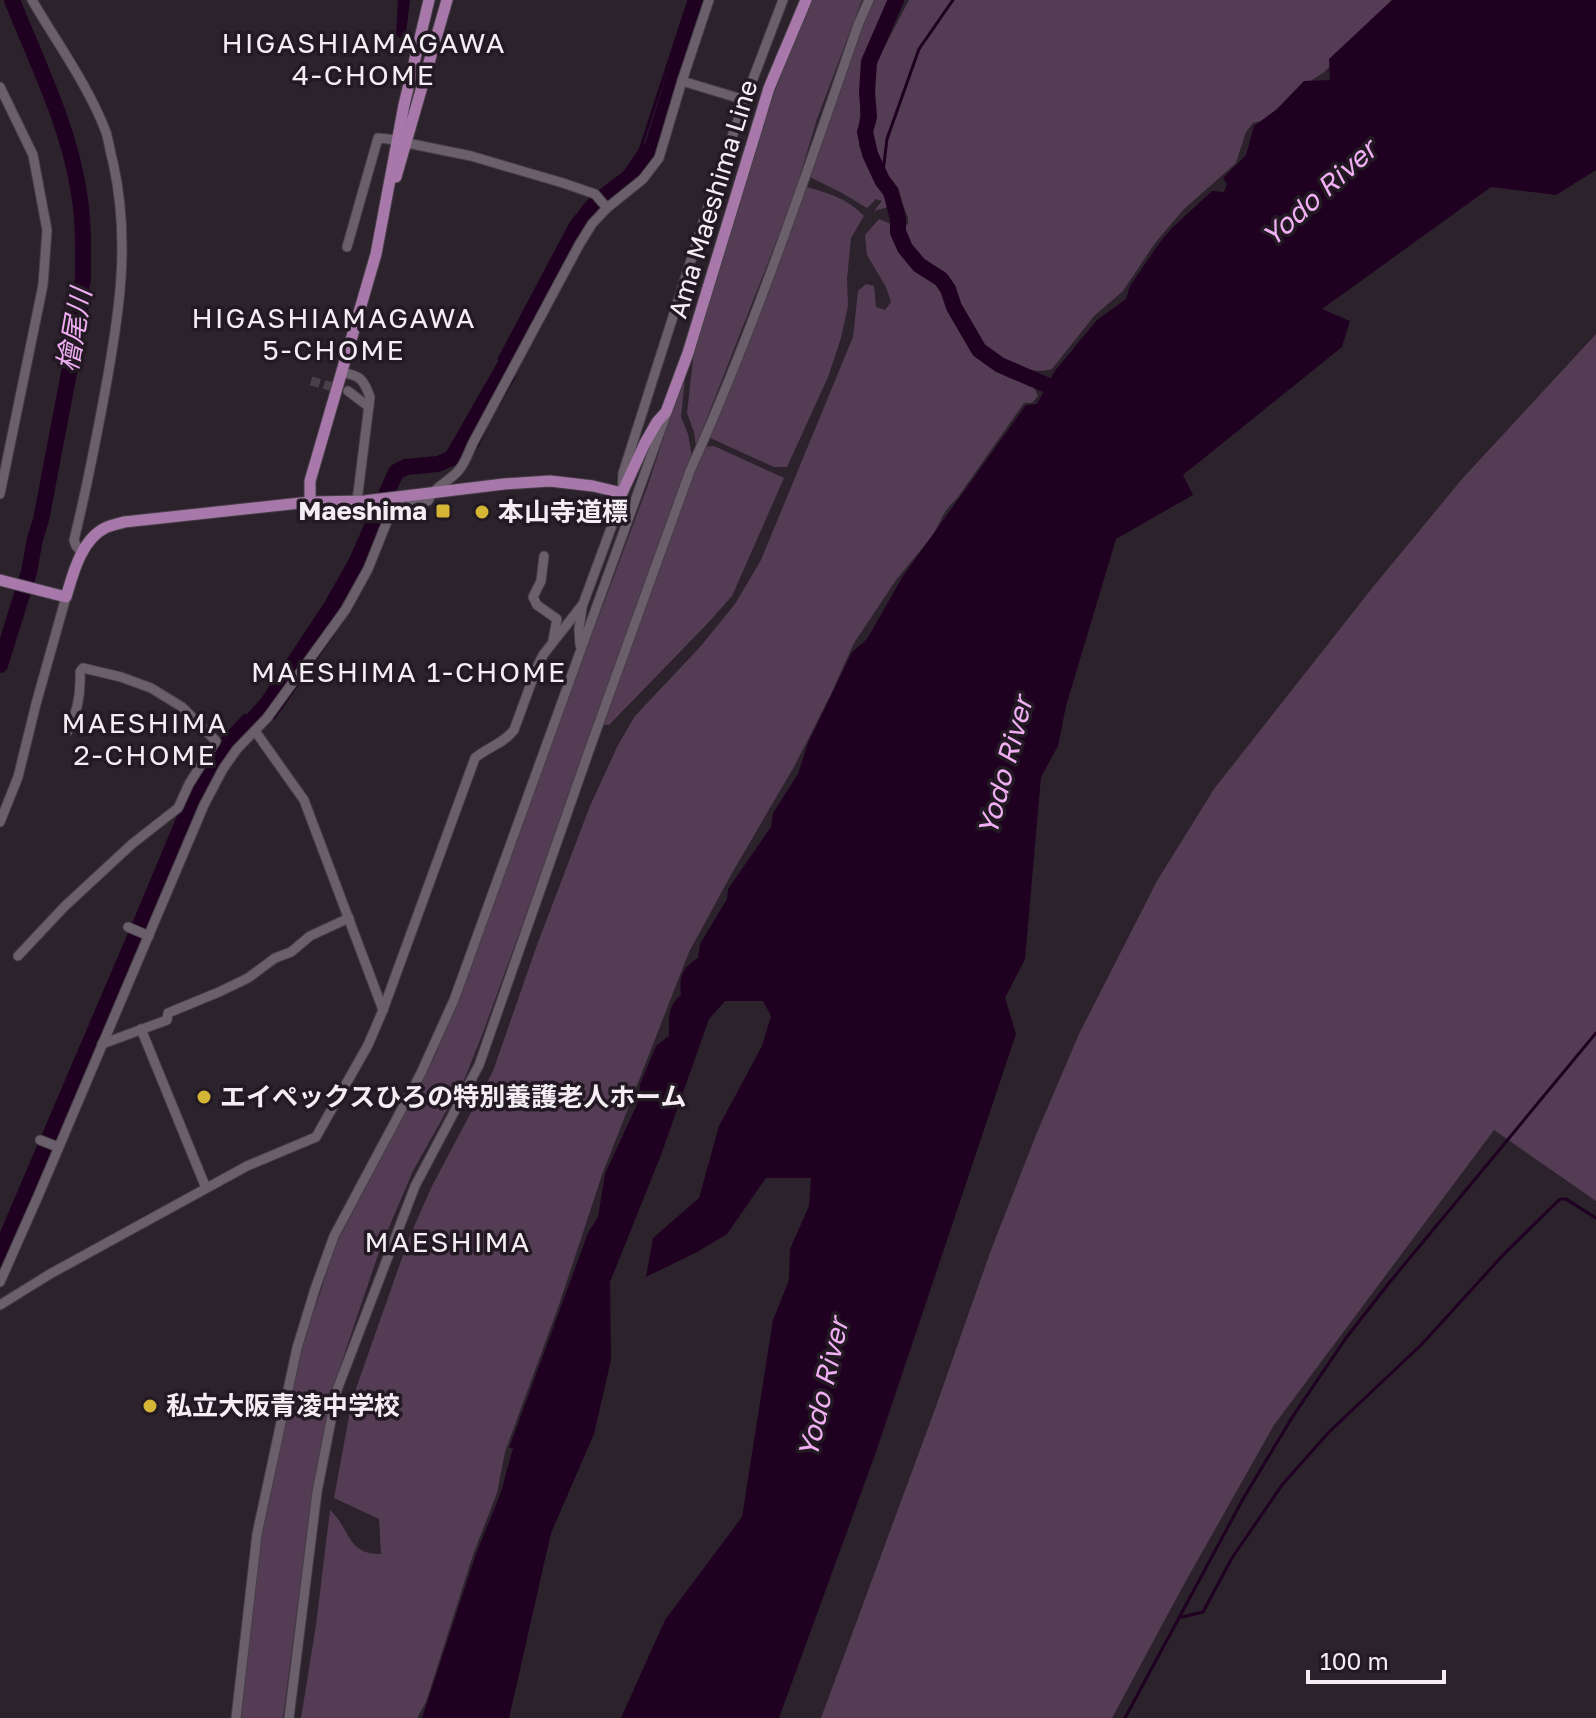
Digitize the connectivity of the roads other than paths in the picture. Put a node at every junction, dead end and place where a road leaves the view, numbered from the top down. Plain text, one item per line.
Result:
1 (32, 0) edge
2 (429, 0) edge
3 (447, 0) edge
4 (709, 0) edge
5 (783, 0) edge
6 (806, 0) edge
7 (869, 0) edge
8 (682, 81) junction
9 (0, 87) edge
10 (745, 100) junction
11 (402, 142) junction
12 (607, 208) junction
13 (347, 247) dead end
14 (343, 373) junction
15 (348, 391) tunnel mouth
16 (369, 407) junction
17 (666, 412) junction
18 (431, 493) junction
19 (622, 493) junction
20 (0, 494) edge
21 (361, 501) junction
22 (310, 502) junction
23 (389, 514) junction
24 (83, 553) junction
25 (544, 556) dead end
26 (0, 580) edge
27 (66, 597) junction
28 (583, 604) junction
29 (552, 643) junction
30 (580, 648) junction
31 (68, 731) dead end
32 (255, 731) junction
33 (205, 759) junction
34 (223, 769) junction
35 (0, 822) edge
36 (349, 918) junction
37 (128, 927) dead end
38 (149, 936) junction
39 (18, 956) dead end
40 (383, 1010) junction
41 (141, 1029) junction
42 (102, 1044) junction
43 (40, 1140) dead end
44 (58, 1147) junction
45 (206, 1188) junction
46 (0, 1282) edge
47 (0, 1305) edge
48 (236, 1718) edge
49 (289, 1718) edge

1 - 24 street
2 - 11 main road
3 - 11 main road
4 - 8 street
5 - 10 street
6 - 17 main road, Ama Maeshima Line
7 - 49 street
8 - 10 street
8 - 12 street
9 - 20 street
10 - 19 street
11 - 12 street
11 - 13 street
11 - 14 main road
12 - 18 street
14 - 16 street
14 - 22 main road
15 - 16 street
16 - 21 street
17 - 19 main road, Ama Maeshima Line
17 - 30 street
18 - 19 main road
18 - 21 main road
18 - 23 street
19 - 28 street
21 - 22 main road
21 - 23 street
22 - 24 main road
23 - 32 street
24 - 27 main road
25 - 29 street
26 - 27 main road
27 - 35 street
28 - 29 street
28 - 30 street
29 - 40 street
30 - 48 street
31 - 33 street
32 - 34 street
32 - 36 street
33 - 34 street
33 - 39 street
34 - 38 street
36 - 40 street
36 - 41 street
37 - 38 street
38 - 42 street
40 - 45 street
41 - 42 street
41 - 45 street
42 - 44 street
43 - 44 street
44 - 46 street
45 - 47 street

